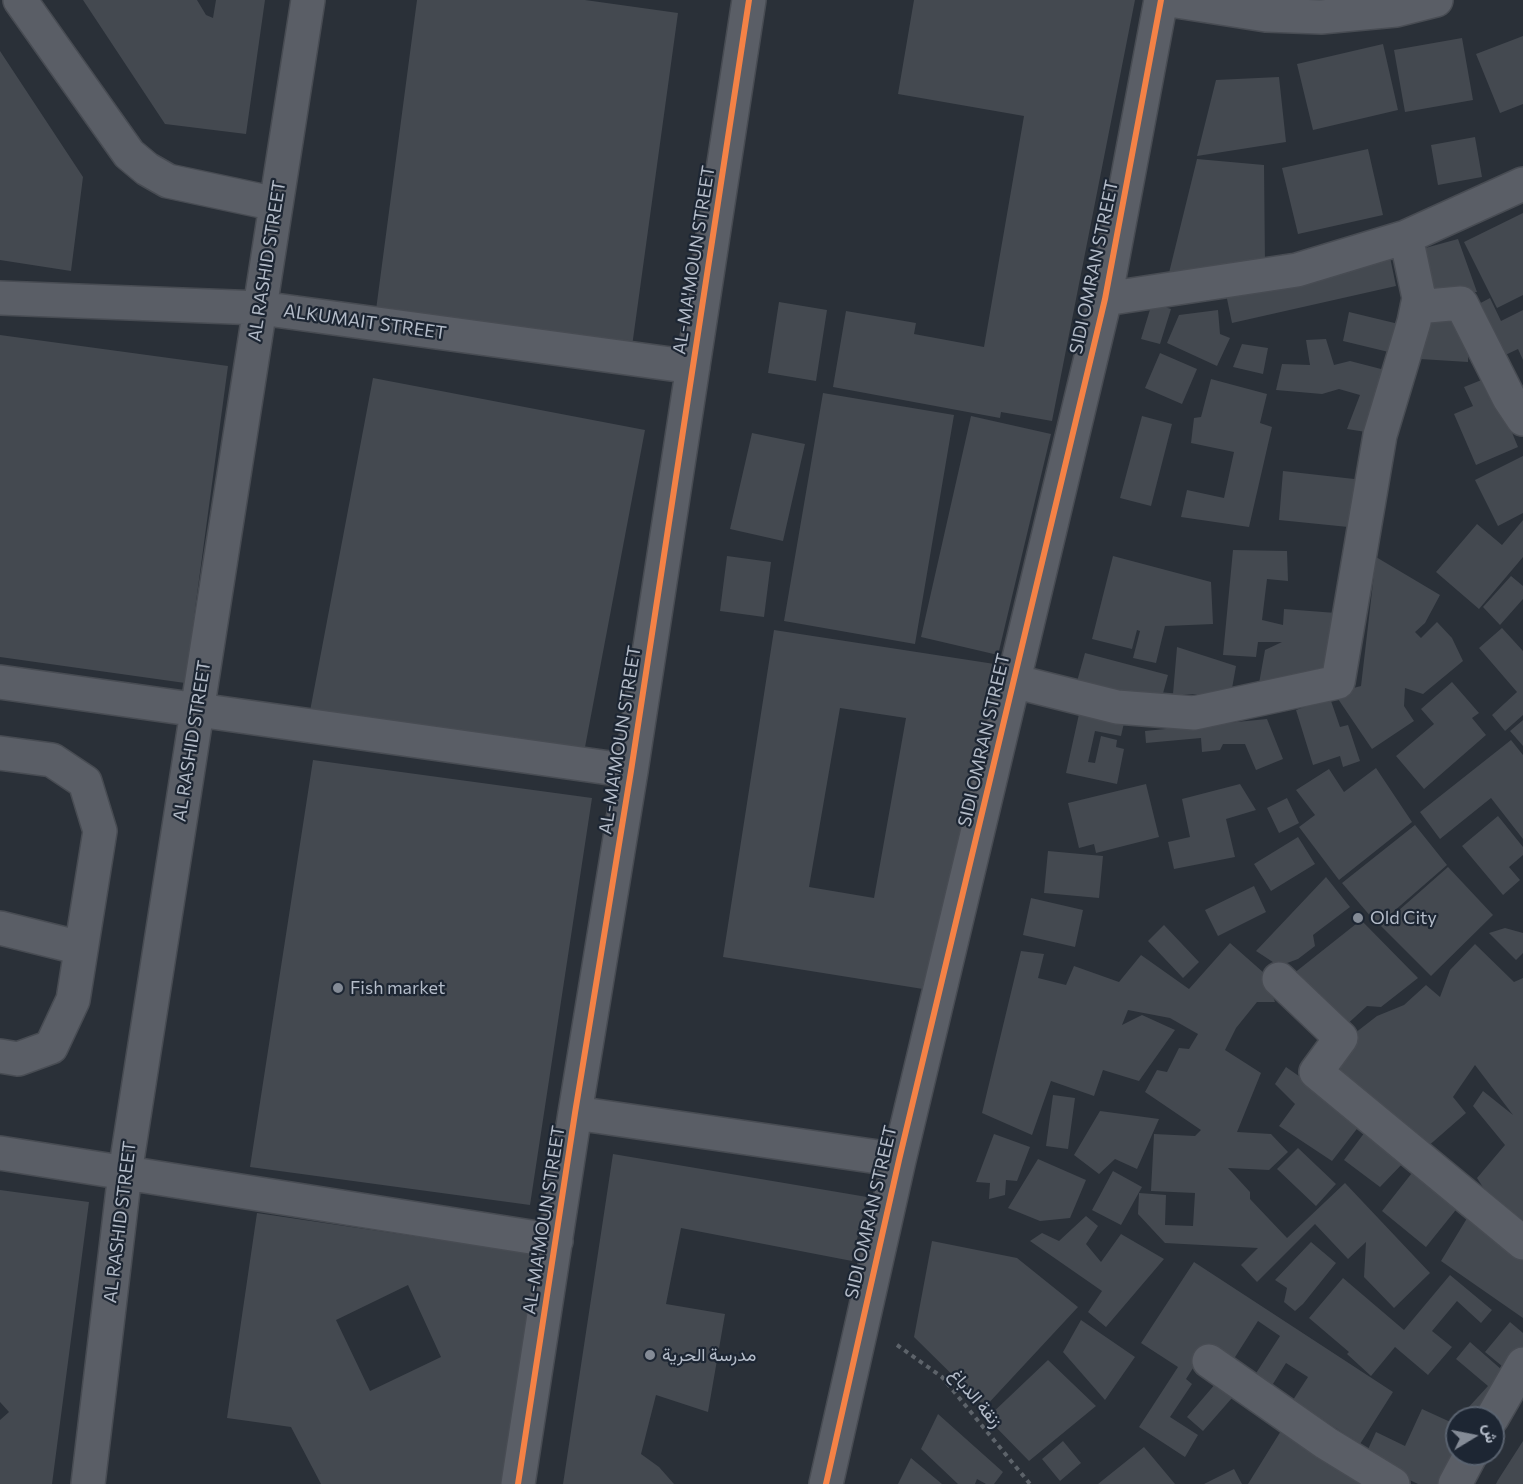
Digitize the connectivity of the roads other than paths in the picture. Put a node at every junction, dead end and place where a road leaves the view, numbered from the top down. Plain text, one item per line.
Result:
1 (20, 0) edge
2 (308, 0) edge
3 (749, 0) edge
4 (1161, 0) edge
5 (1170, 0) edge
6 (1436, 0) edge
7 (1523, 184) edge
8 (276, 204) junction
9 (1406, 237) junction
10 (0, 298) edge
11 (1105, 299) junction
12 (1417, 307) junction
13 (260, 308) junction
14 (693, 367) junction
15 (1523, 419) edge
16 (1013, 681) junction
17 (0, 682) edge
18 (198, 708) junction
19 (0, 753) edge
20 (631, 771) junction
21 (0, 928) edge
22 (81, 948) junction
23 (1279, 979) dead end
24 (0, 1056) edge
25 (575, 1113) junction
26 (0, 1153) edge
27 (899, 1160) junction
28 (125, 1173) junction
29 (556, 1241) junction
30 (1523, 1243) edge
31 (1209, 1361) dead end
32 (1523, 1364) edge
33 (1499, 1406) edge
34 (1465, 1466) edge
35 (88, 1484) edge
36 (518, 1484) edge
37 (825, 1484) edge
38 (1393, 1484) edge
39 (1455, 1484) edge

1 - 8 street
2 - 8 street, AL RASHID STREET
3 - 14 street, AL-MA'MOUN STREET
4 - 11 street, SIDI OMRAN STREET
5 - 6 street
7 - 9 street
8 - 13 street, AL RASHID STREET
9 - 11 street
9 - 12 street
10 - 13 street, ALKUMAIT STREET
11 - 16 street, SIDI OMRAN STREET
12 - 15 street
12 - 16 street
13 - 14 street, ALKUMAIT STREET
13 - 18 street, AL RASHID STREET
14 - 20 street, AL-MA'MOUN STREET
16 - 27 street, SIDI OMRAN STREET
17 - 18 street
18 - 20 street
18 - 28 street, AL RASHID STREET
19 - 22 street
20 - 25 street, AL-MA'MOUN STREET
21 - 22 street
22 - 24 street
23 - 30 street
25 - 27 street
25 - 29 street, AL-MA'MOUN STREET
26 - 28 street
27 - 37 street, SIDI OMRAN STREET
28 - 29 street
28 - 35 street, AL RASHID STREET
29 - 36 street, AL-MA'MOUN STREET
31 - 38 street
32 - 33 street
34 - 39 street

